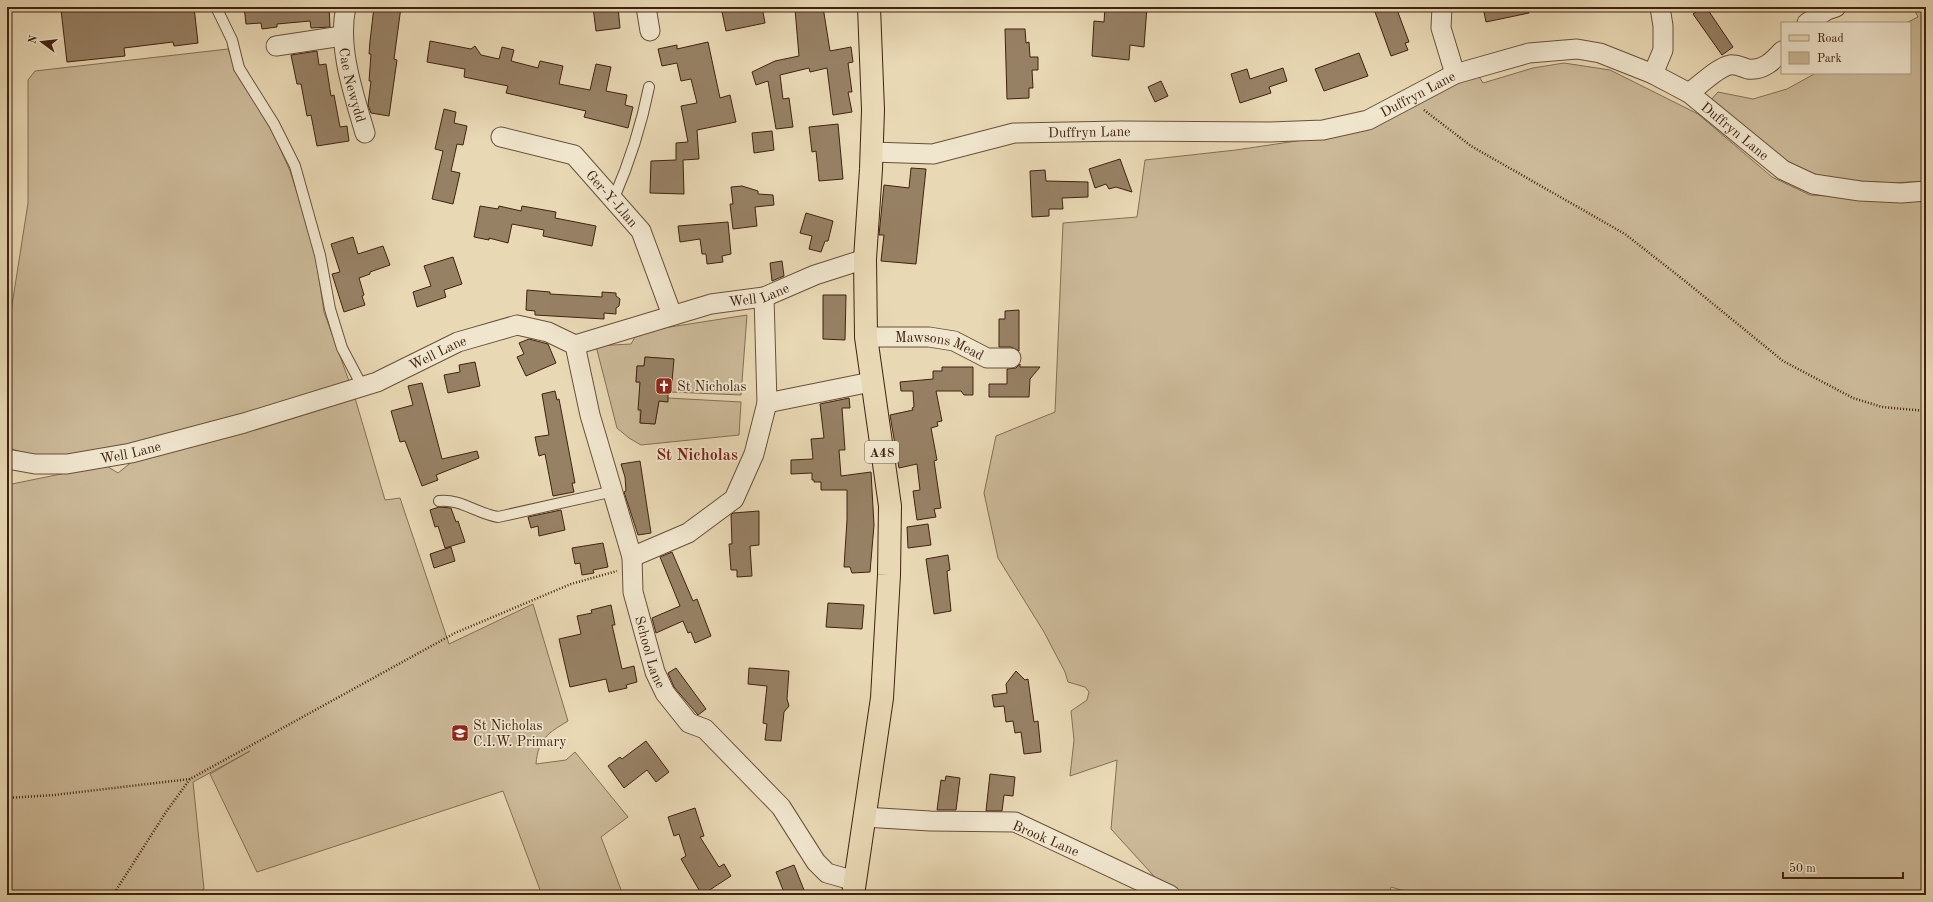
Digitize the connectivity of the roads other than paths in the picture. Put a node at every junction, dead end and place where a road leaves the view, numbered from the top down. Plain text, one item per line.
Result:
1 (216, 7) edge
2 (346, 7) edge
3 (646, 7) edge
4 (870, 7) edge
5 (1442, 7) edge
6 (1660, 7) edge
7 (1836, 7) edge
8 (1809, 22) edge
9 (650, 31) dead end
10 (342, 36) junction
11 (276, 46) dead end
12 (1781, 52) edge
13 (1455, 74) junction
14 (1653, 74) junction
15 (650, 87) dead end
16 (1689, 93) junction
17 (365, 133) dead end
18 (501, 137) dead end
19 (872, 152) junction
20 (1926, 191) edge
21 (614, 198) junction
22 (865, 259) junction
23 (764, 297) junction
24 (672, 315) junction
25 (866, 337) junction
26 (575, 344) junction
27 (1011, 358) dead end
28 (871, 382) junction
29 (362, 386) junction
30 (767, 403) junction
31 (7, 459) edge
32 (614, 491) junction
33 (439, 501) dead end
34 (632, 562) junction
35 (864, 817) junction
36 (854, 888) edge
37 (1170, 895) edge

1 - 29 lane
2 - 10 street, Cae Newydd
3 - 9 street
4 - 19 main road, A48
5 - 13 street
6 - 14 street
7 - 8 street
10 - 11 street, Cae Newydd
10 - 17 street, Cae Newydd
12 - 16 street
13 - 14 street, Duffryn Lane
13 - 19 street, Duffryn Lane
14 - 16 street, Duffryn Lane
15 - 21 lane
16 - 20 street, Duffryn Lane
18 - 21 street, Ger-Y-Llan
19 - 22 main road, A48
21 - 24 street, Ger-Y-Llan
22 - 23 street, Well Lane
22 - 25 main road, A48
23 - 24 street, Well Lane
23 - 30 street
24 - 26 street, Well Lane
25 - 27 street, Mawsons Mead
25 - 28 main road, A48
26 - 29 street, Well Lane
26 - 32 street, School Lane
28 - 30 street
28 - 35 main road, A48
29 - 31 street, Well Lane
30 - 34 street
32 - 33 lane
32 - 34 street, School Lane
34 - 36 street, School Lane
35 - 36 main road, A48
35 - 37 street, Brook Lane

